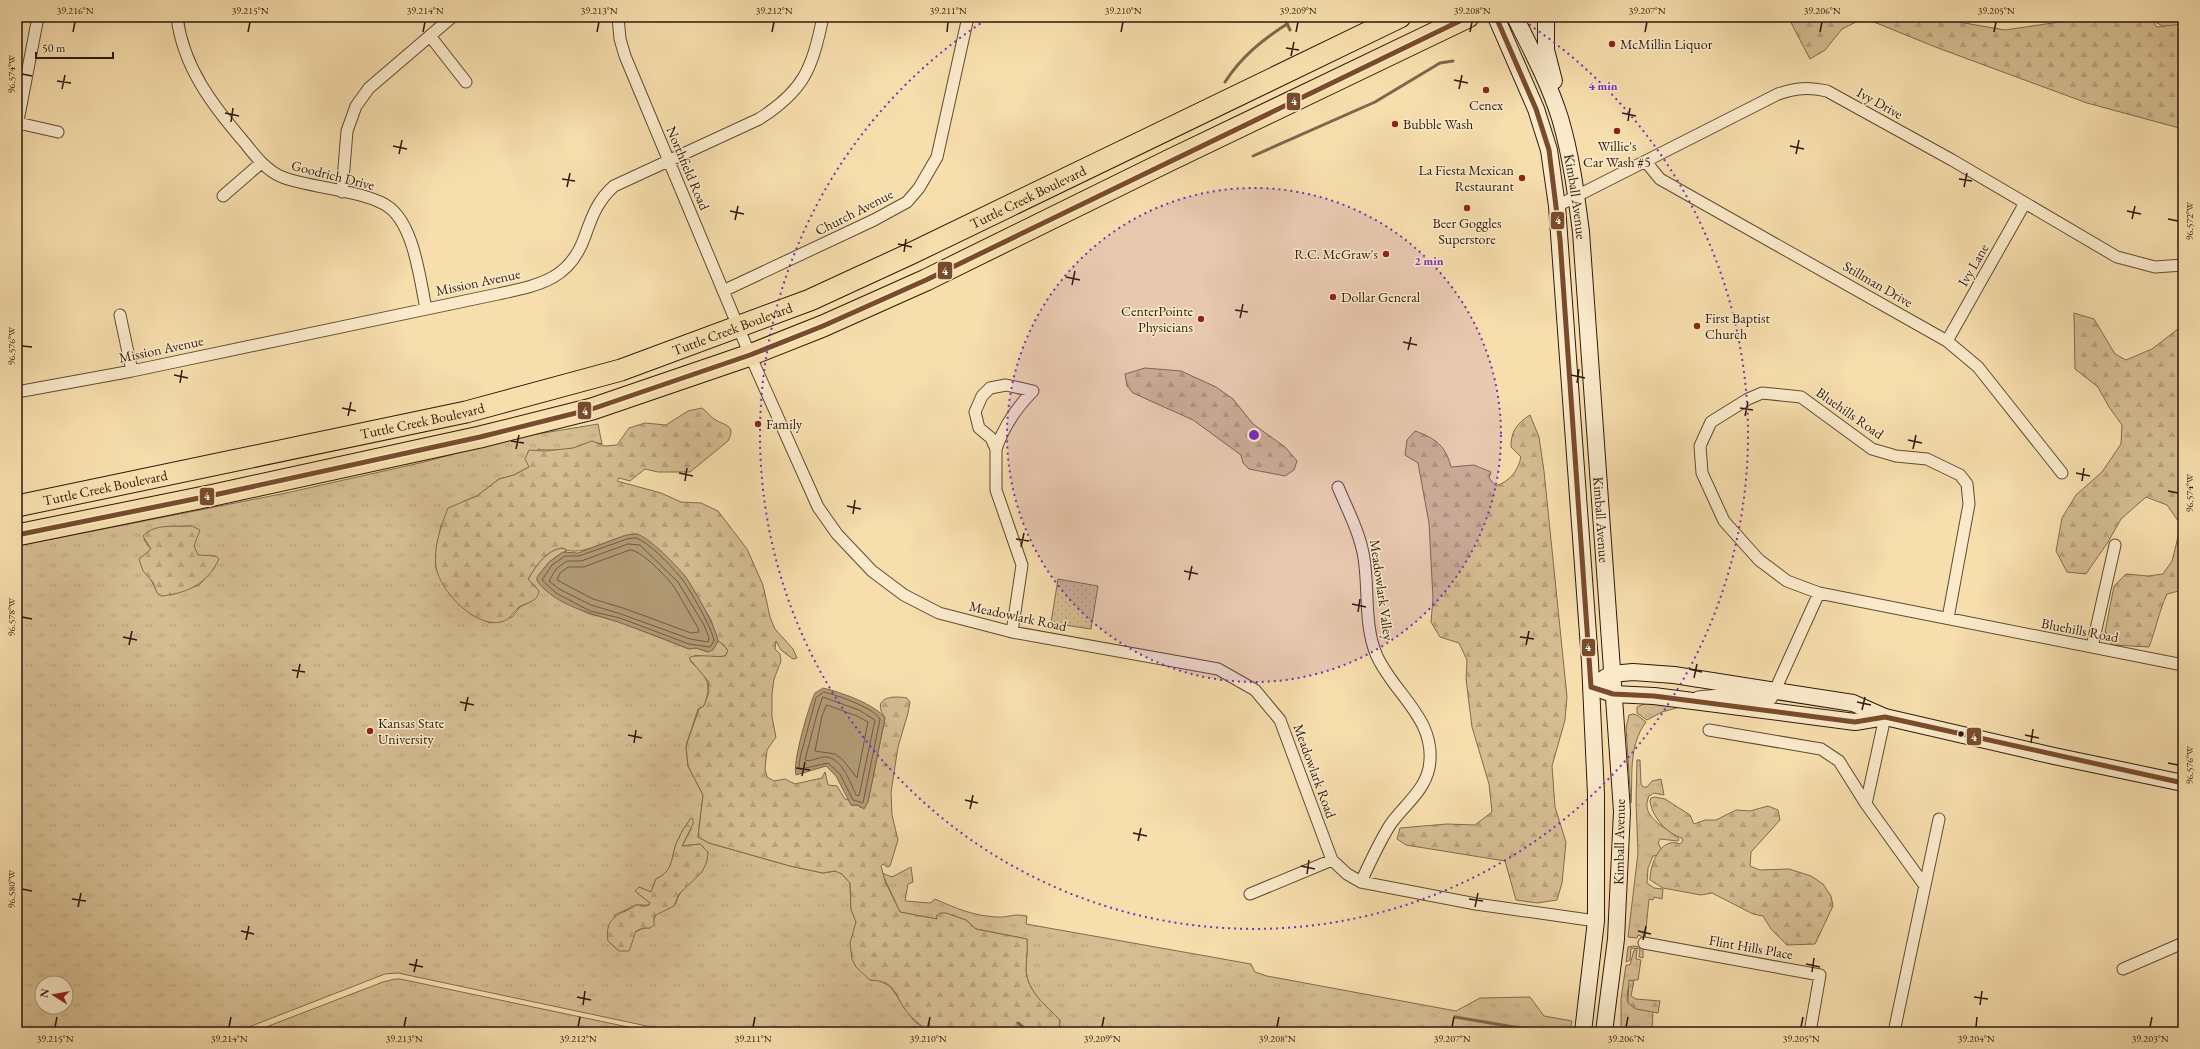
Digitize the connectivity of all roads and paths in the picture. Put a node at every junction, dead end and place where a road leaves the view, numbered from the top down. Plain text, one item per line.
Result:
1 (38, 17) edge
2 (177, 17) edge
3 (452, 17) edge
4 (618, 17) edge
5 (823, 17) edge
6 (968, 17) edge
7 (1400, 17) edge
8 (1468, 17) edge
9 (1496, 17) edge
10 (1515, 17) edge
11 (1546, 17) edge
12 (430, 36) junction
13 (466, 82) dead end
14 (1560, 118) junction
15 (17, 125) edge
16 (58, 132) dead end
17 (668, 160) junction
18 (1646, 162) junction
19 (261, 163) junction
20 (342, 192) junction
21 (1576, 195) junction
22 (223, 196) dead end
23 (2025, 204) junction
24 (1557, 206) junction
25 (2183, 265) edge
26 (723, 291) junction
27 (426, 309) junction
28 (120, 315) dead end
29 (738, 328) junction
30 (1947, 341) junction
31 (750, 355) junction
32 (132, 371) junction
33 (17, 392) edge
34 (996, 449) junction
35 (2062, 473) dead end
36 (1338, 487) dead end
37 (17, 506) edge
38 (17, 535) edge
39 (2115, 545) dead end
40 (1819, 594) junction
41 (1948, 618) junction
42 (1012, 632) junction
43 (2092, 647) junction
44 (2183, 665) edge
45 (1611, 674) junction
46 (1591, 687) junction
47 (1776, 691) junction
48 (1613, 694) junction
49 (1676, 699) junction
50 (1885, 717) junction
51 (1709, 730) dead end
52 (2183, 783) edge
53 (1866, 804) junction
54 (1939, 819) dead end
55 (1332, 860) junction
56 (1361, 882) junction
57 (1925, 886) junction
58 (1250, 894) dead end
59 (1596, 921) junction
60 (1644, 943) dead end
61 (2183, 943) edge
62 (2123, 969) dead end
63 (1583, 1032) edge
64 (1596, 1032) edge
65 (1604, 1032) edge
66 (1810, 1032) edge
67 (1894, 1032) edge

1 - 15 street
2 - 19 street, Goodrich Drive
3 - 12 street
4 - 17 street, Northfield Road
5 - 17 street, Mission Avenue
6 - 26 street, Church Avenue
7 - 29 highway, Tuttle Creek Boulevard
8 - 31 highway, Tuttle Creek Boulevard
9 - 24 main road, Kimball Avenue
10 - 14 main road, Kimball Avenue
11 - 14 main road
12 - 13 street
12 - 20 street
14 - 21 main road, Kimball Avenue
15 - 16 street
17 - 26 street, Northfield Road
17 - 27 street, Mission Avenue
18 - 21 street, Ivy Drive
18 - 23 street, Ivy Drive
18 - 30 street, Stillman Drive
19 - 20 street, Goodrich Drive
19 - 22 street
20 - 27 street, Goodrich Drive
21 - 24 street, Ivy Drive
21 - 45 main road, Kimball Avenue
23 - 25 street, Ivy Drive
23 - 30 street, Ivy Lane
24 - 46 main road, Kimball Avenue
26 - 29 street, Northfield Road
27 - 32 street, Mission Avenue
28 - 32 street
29 - 31 street, Meadowlark Road
29 - 37 highway, Tuttle Creek Boulevard
30 - 35 street, Stillman Drive
31 - 38 highway, Tuttle Creek Boulevard
31 - 42 street, Meadowlark Road
32 - 33 street, Mission Avenue
34 - 34 street
34 - 42 street
36 - 56 street, Meadowlark Valley
39 - 43 street
40 - 41 street, Bluehills Road
40 - 41 street, Bluehills Road
40 - 47 street
41 - 43 street, Bluehills Road
42 - 55 street, Meadowlark Road
43 - 44 street, Bluehills Road
45 - 46 main road
45 - 47 main road
45 - 48 main road, Kimball Avenue
46 - 48 main road
46 - 59 main road, Kimball Avenue
47 - 49 street
47 - 50 main road
48 - 49 main road
48 - 65 main road, Kimball Avenue
49 - 50 main road
50 - 52 main road
50 - 53 street
51 - 53 street
53 - 57 street
54 - 57 street
55 - 56 street, Meadowlark Road
55 - 58 street
56 - 59 street, Meadowlark Road
57 - 67 street
59 - 63 main road, Kimball Avenue
59 - 64 main road
60 - 66 street, Flint Hills Place
61 - 62 street

